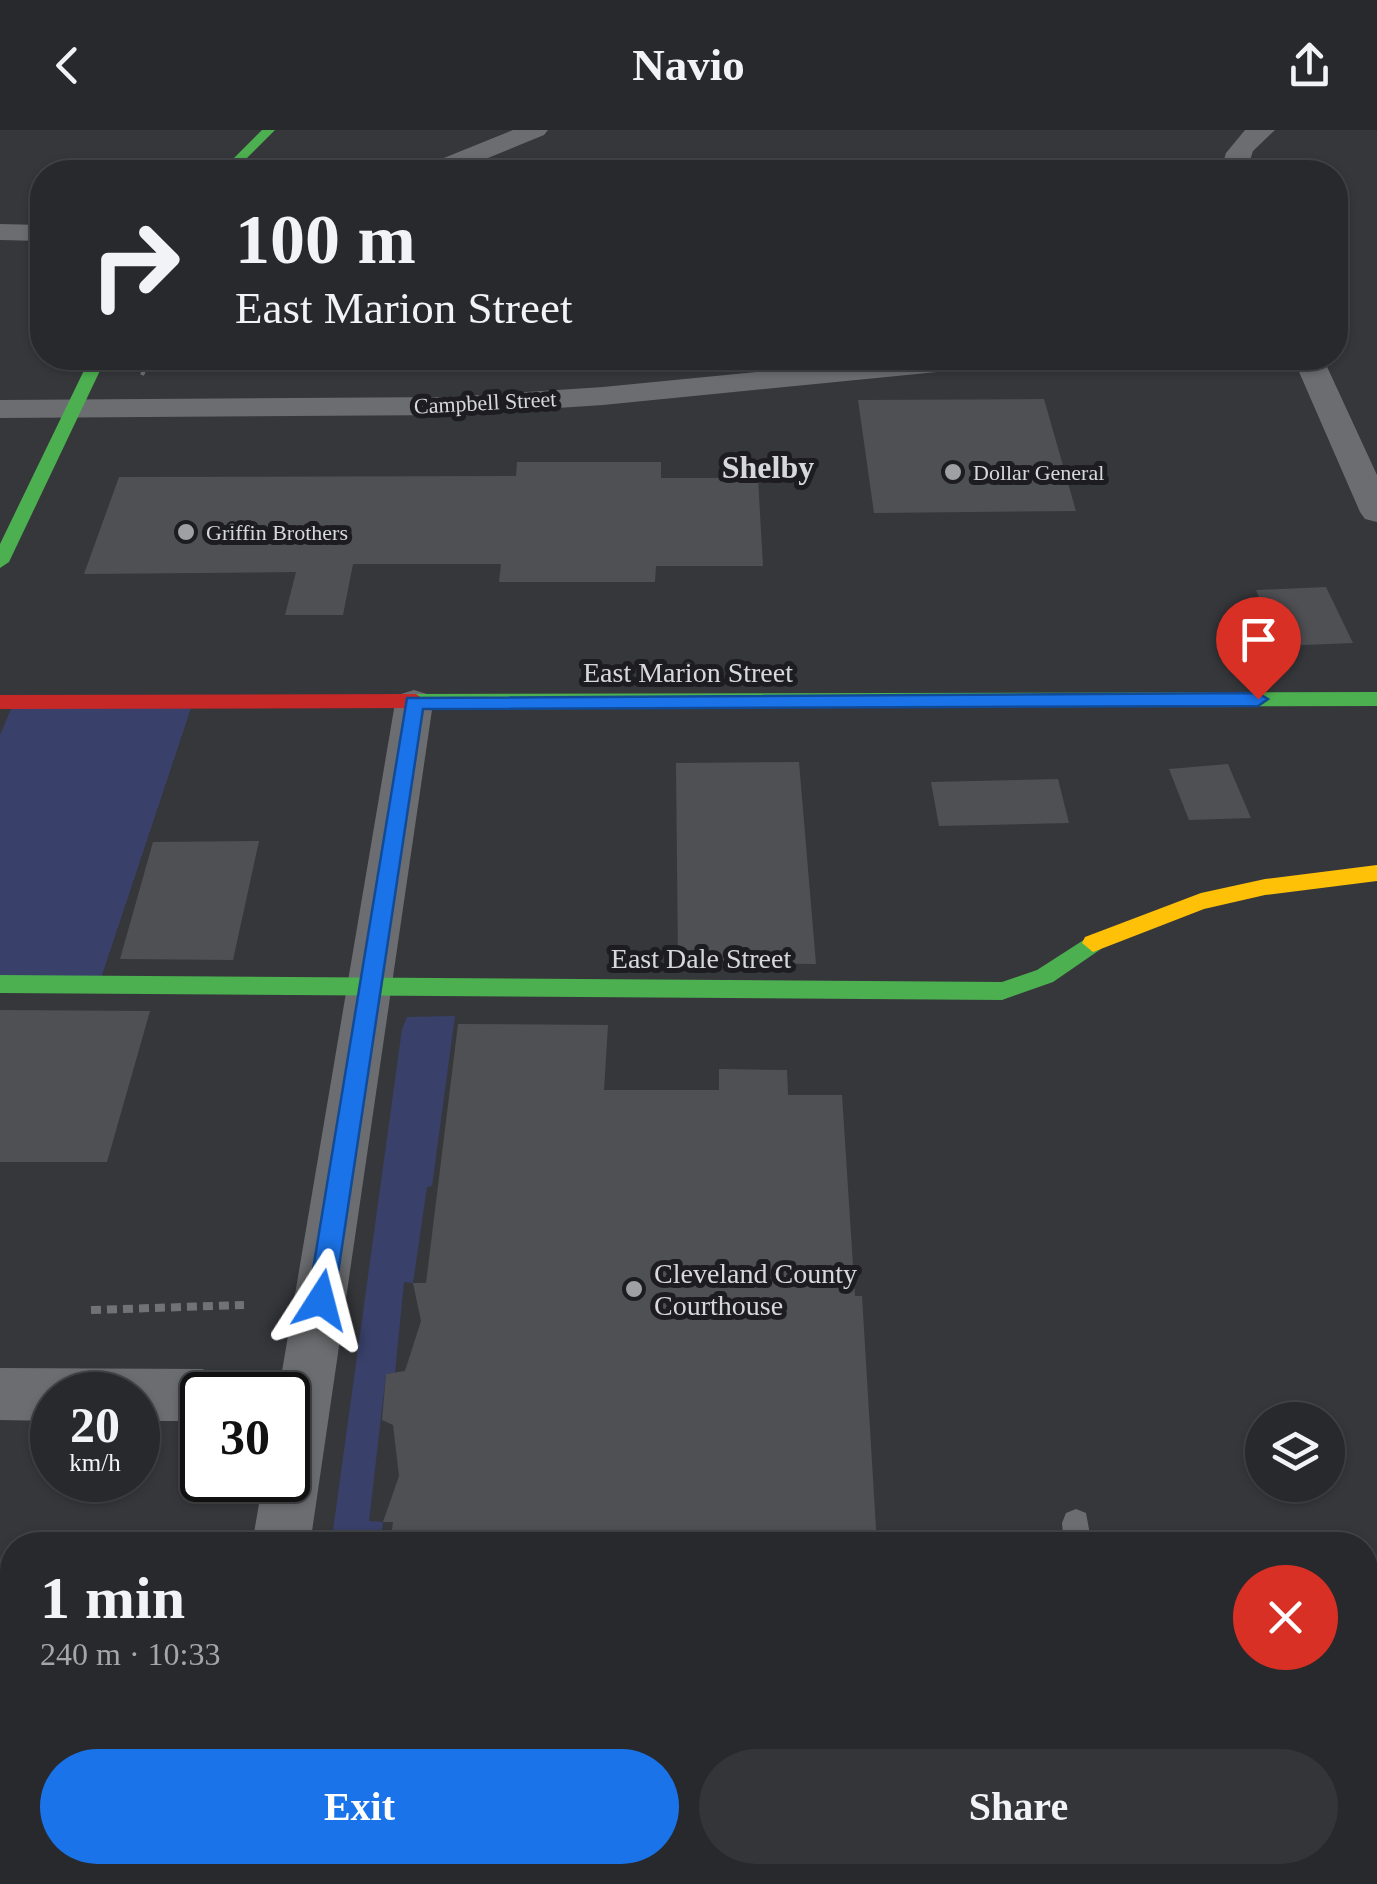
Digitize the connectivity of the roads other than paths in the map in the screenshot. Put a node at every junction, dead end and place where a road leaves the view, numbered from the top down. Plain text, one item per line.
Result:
1 (270, 130) edge
2 (536, 130) edge
3 (1262, 130) edge
4 (239, 160) edge
5 (462, 160) edge
6 (1234, 160) edge
7 (0, 232) edge
8 (30, 233) edge
9 (92, 370) edge
10 (867, 370) edge
11 (1313, 370) edge
12 (0, 409) edge
13 (74, 409) junction
14 (1377, 512) edge
15 (0, 562) edge
16 (1377, 699) edge
17 (0, 702) edge
18 (414, 702) junction
19 (1377, 873) edge
20 (0, 984) edge
21 (370, 985) junction
22 (300, 1372) edge
23 (0, 1394) edge
24 (180, 1395) edge
25 (285, 1502) edge
26 (282, 1532) edge

1 - 4 main road
2 - 5 street
3 - 6 street
7 - 8 street
9 - 13 main road
10 - 13 street, Campbell Street
11 - 14 street
12 - 13 street, Campbell Street
13 - 15 main road
16 - 18 main road, East Marion Street
17 - 18 main road, East Marion Street
18 - 21 street
19 - 21 main road, East Dale Street
20 - 21 main road, East Dale Street
21 - 22 street
23 - 24 street
25 - 26 street

